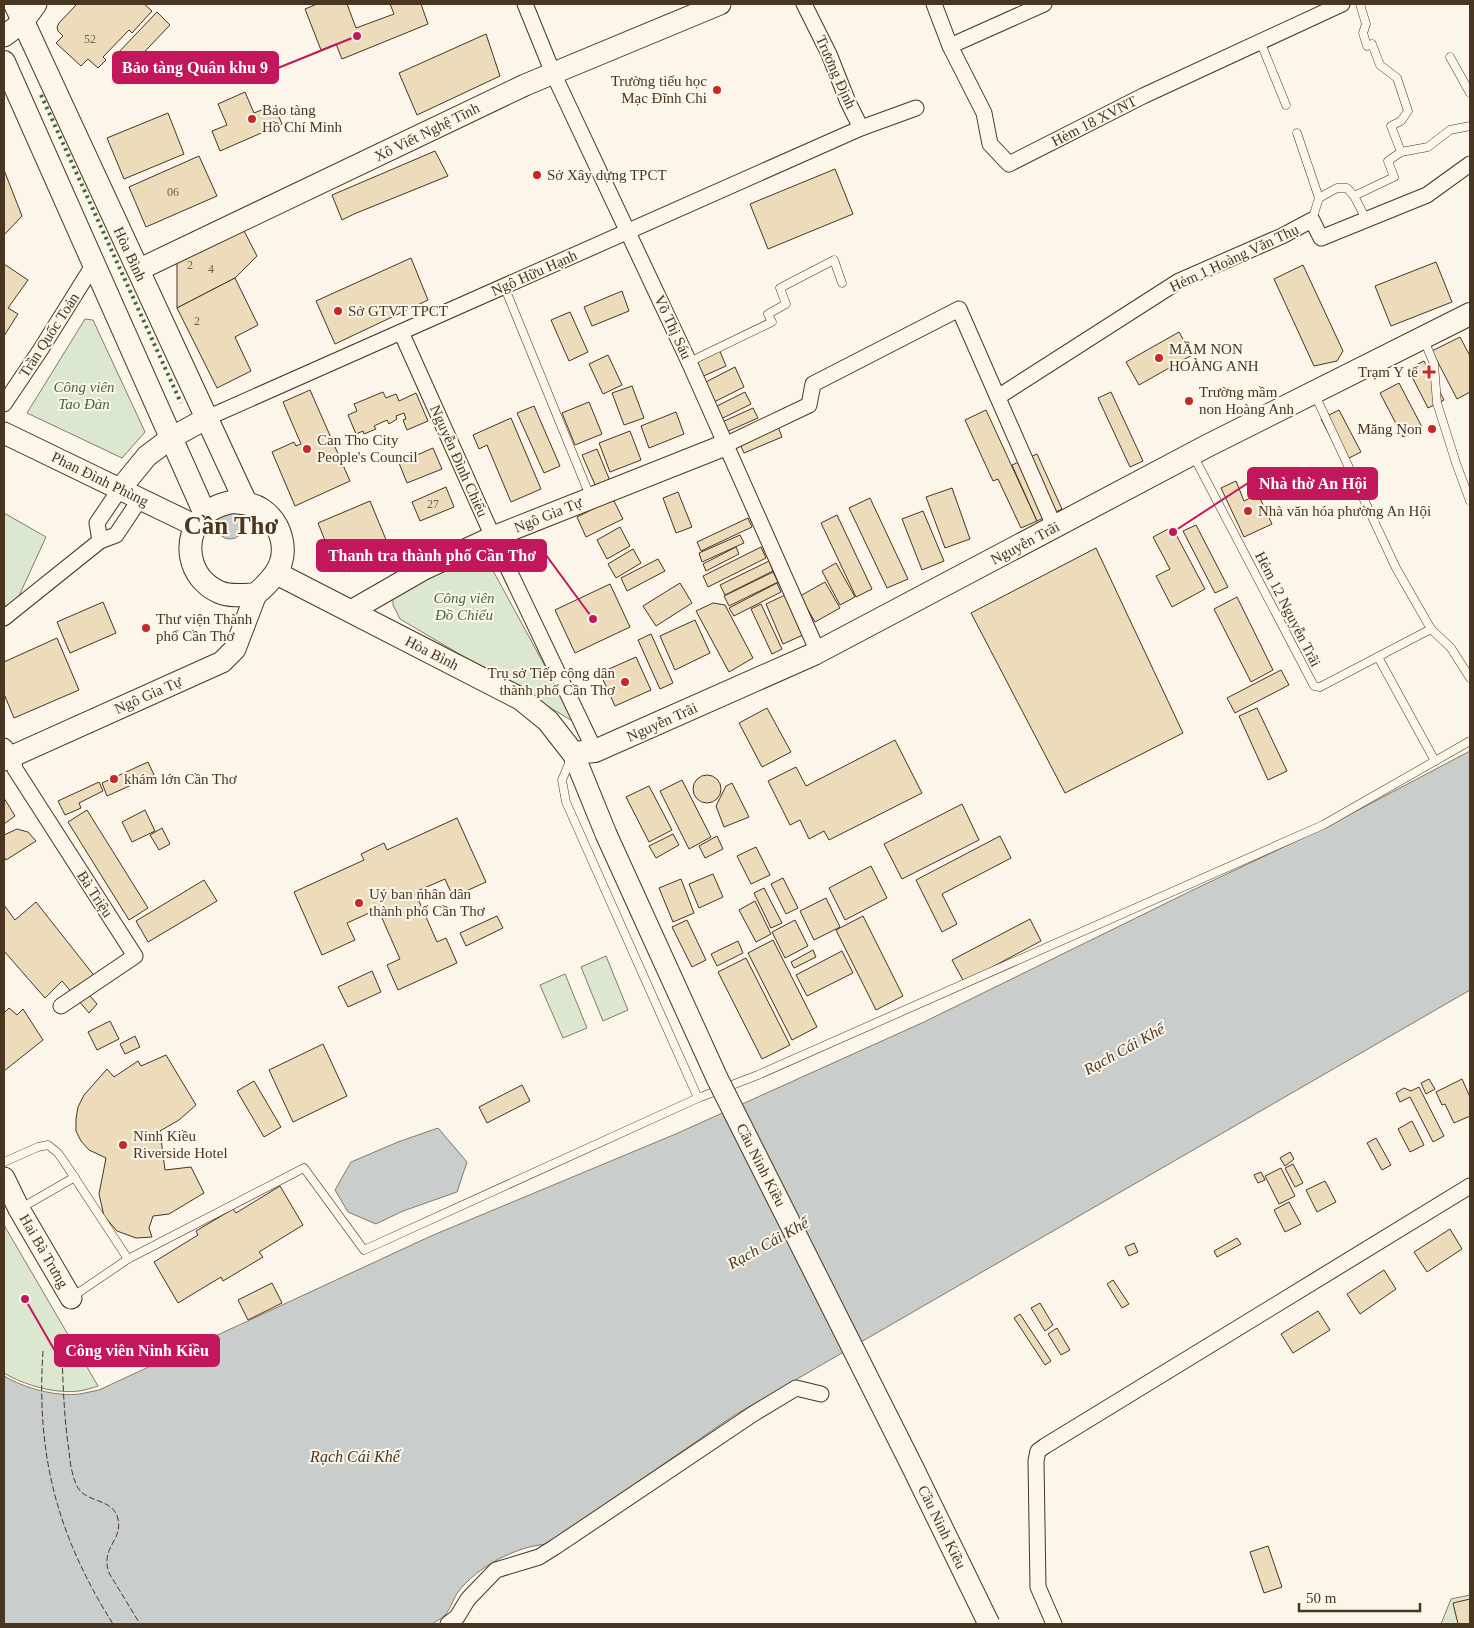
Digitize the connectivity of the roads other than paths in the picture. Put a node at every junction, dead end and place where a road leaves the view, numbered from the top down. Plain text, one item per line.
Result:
1 (36, 4) edge
2 (525, 4) edge
3 (720, 4) edge
4 (804, 4) edge
5 (934, 4) edge
6 (1044, 4) edge
7 (1342, 4) edge
8 (1360, 4) edge
9 (19, 13) edge
10 (4, 36) edge
11 (1260, 41) junction
12 (950, 46) junction
13 (1450, 57) dead end
14 (4, 62) edge
15 (553, 73) junction
16 (1470, 93) edge
17 (1286, 106) dead end
18 (916, 108) dead end
19 (868, 125) junction
20 (1470, 126) edge
21 (1297, 133) dead end
22 (1401, 152) junction
23 (1470, 164) edge
24 (1354, 196) junction
25 (1319, 198) junction
26 (1312, 220) junction
27 (1367, 221) junction
28 (629, 231) junction
29 (94, 264) junction
30 (138, 270) junction
31 (842, 283) dead end
32 (504, 286) junction
33 (1470, 314) edge
34 (401, 332) junction
35 (1423, 338) junction
36 (689, 362) junction
37 (1314, 393) junction
38 (998, 396) junction
39 (4, 404) edge
40 (207, 418) junction
41 (4, 433) edge
42 (171, 438) junction
43 (725, 445) junction
44 (1192, 454) junction
45 (120, 489) junction
46 (591, 498) junction
47 (140, 499) junction
48 (1470, 500) edge
49 (246, 503) junction
50 (200, 520) junction
51 (1055, 528) junction
52 (493, 537) junction
53 (100, 541) junction
54 (276, 573) junction
55 (256, 594) junction
56 (351, 611) junction
57 (4, 618) edge
58 (1431, 629) junction
59 (818, 652) junction
60 (1378, 657) junction
61 (1470, 678) edge
62 (1470, 741) edge
63 (584, 752) junction
64 (7, 754) edge
65 (1435, 761) junction
66 (61, 1006) dead end
67 (698, 1098) junction
68 (4, 1162) edge
69 (75, 1177) junction
70 (4, 1178) edge
71 (1470, 1186) edge
72 (19, 1209) junction
73 (128, 1259) junction
74 (71, 1298) joint
75 (821, 1394) dead end
76 (448, 1624) edge
77 (989, 1624) edge
78 (1054, 1624) edge

1 - 9 street
2 - 15 street, Võ Thị Sáu
3 - 15 street, Xô Viết Nghệ Tĩnh
4 - 19 street, Trương Định
5 - 12 street, Hẻm 18 XVNT
6 - 12 street
7 - 11 street, Hẻm 18 XVNT
8 - 22 lane
9 - 10 street
9 - 30 main road, Hòa Bình
11 - 12 street, Hẻm 18 XVNT
11 - 17 lane
13 - 16 lane
14 - 29 main road
15 - 28 street, Võ Thị Sáu
15 - 30 street, Xô Viết Nghệ Tĩnh
18 - 19 street, Ngô Hữu Hạnh
19 - 28 street, Ngô Hữu Hạnh
20 - 22 lane
21 - 25 lane
22 - 24 lane
23 - 27 street, Hẻm 1 Hoàng Văn Thụ
24 - 25 lane
24 - 27 lane
25 - 26 lane
26 - 27 street, Hẻm 1 Hoàng Văn Thụ
26 - 38 street, Hẻm 1 Hoàng Văn Thụ
28 - 32 street, Ngô Hữu Hạnh
28 - 36 street, Võ Thị Sáu
29 - 39 street, Trần Quốc Toản
29 - 42 main road
30 - 40 main road, Hòa Bình
31 - 36 lane
32 - 34 street, Ngô Hữu Hạnh
32 - 46 lane
33 - 35 main road, Nguyễn Trãi
34 - 40 street, Ngô Hữu Hạnh
34 - 52 street, Nguyễn Đình Chiểu
35 - 37 main road, Nguyễn Trãi
35 - 48 lane
36 - 43 street, Võ Thị Sáu
37 - 44 main road, Nguyễn Trãi
37 - 58 lane
38 - 43 street
38 - 51 street
40 - 42 street
40 - 49 main road, Hòa Bình
41 - 45 street, Phan Đình Phùng
42 - 45 street
42 - 50 main road
43 - 46 street, Ngô Gia Tự
43 - 59 street, Võ Thị Sáu
44 - 51 main road, Nguyễn Trãi
44 - 60 lane, Hẻm 12 Nguyễn Trãi
45 - 47 street, Phan Đình Phùng
45 - 53 street
46 - 52 street, Ngô Gia Tự
47 - 50 street, Phan Đình Phùng
47 - 53 street
49 - 50 main road
49 - 54 main road
50 - 55 main road
51 - 59 main road, Nguyễn Trãi
52 - 56 street, Ngô Gia Tự
52 - 63 street, Nguyễn Đình Chiểu
53 - 57 street
54 - 55 main road
54 - 56 main road, Hòa Bình
55 - 64 street, Ngô Gia Tự
56 - 63 main road, Hòa Bình
58 - 60 lane, Hẻm 12 Nguyễn Trãi
58 - 61 lane
59 - 63 main road, Nguyễn Trãi
60 - 65 lane
62 - 65 lane
63 - 67 lane
63 - 77 street, Cầu Ninh Kiều, bridge
64 - 66 street, Bà Triệu
65 - 67 lane
67 - 73 lane
68 - 69 lane
69 - 72 lane
69 - 73 lane
70 - 72 street, Hai Bà Trưng
71 - 78 street
72 - 74 street, Hai Bà Trưng
73 - 74 lane
75 - 76 street

